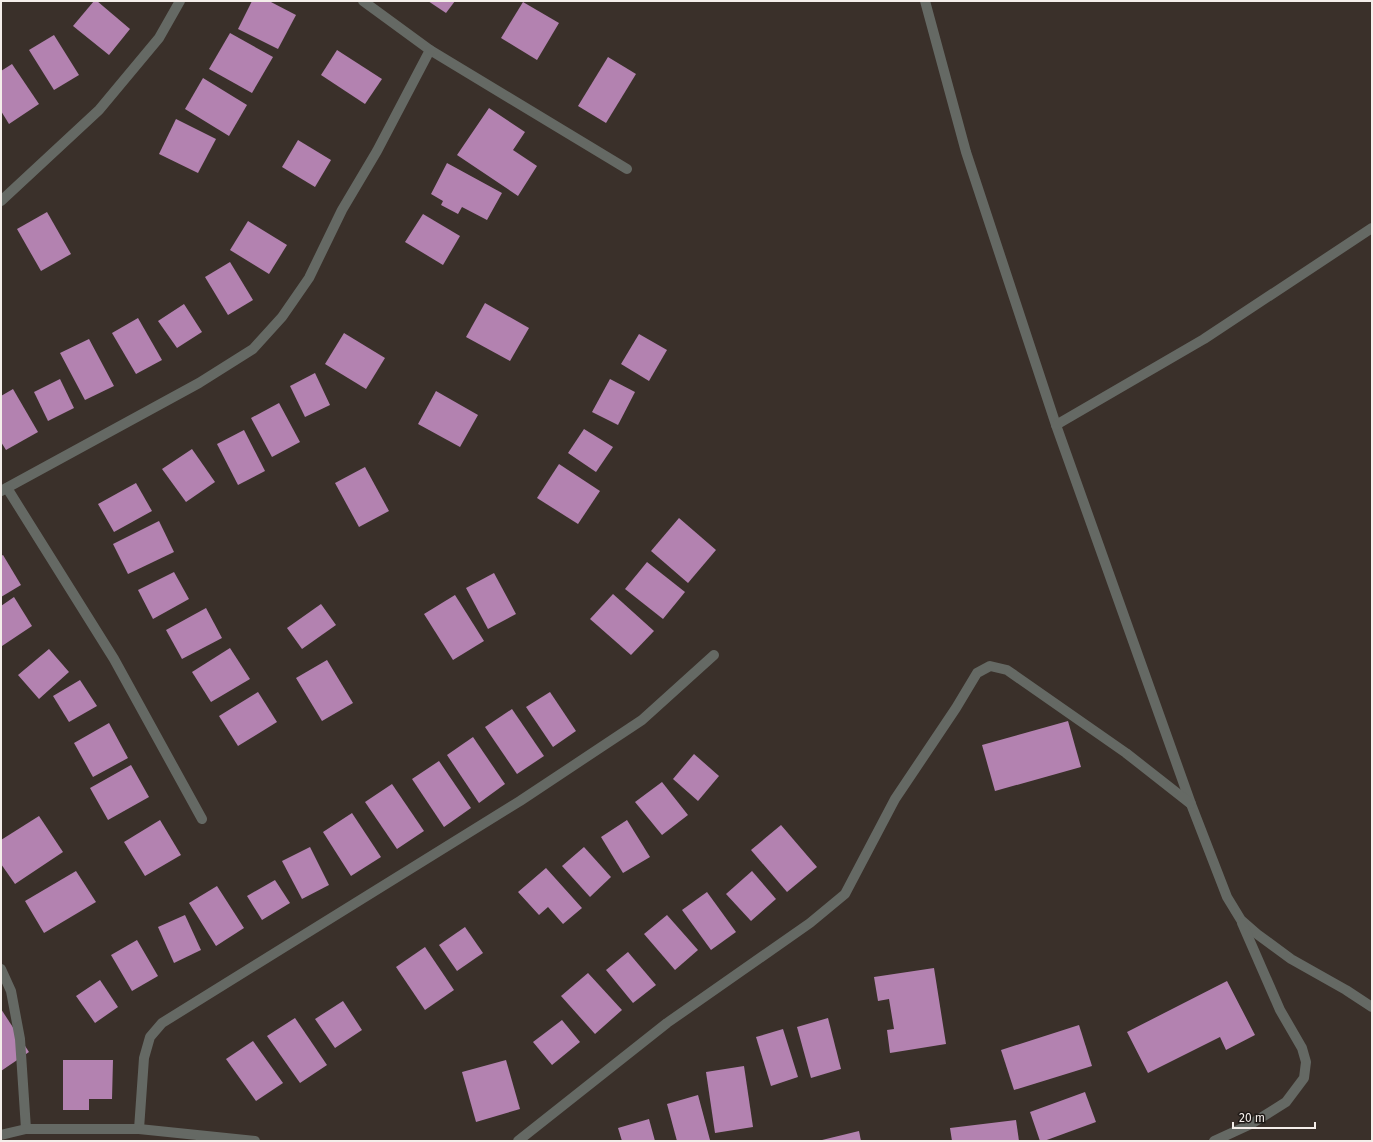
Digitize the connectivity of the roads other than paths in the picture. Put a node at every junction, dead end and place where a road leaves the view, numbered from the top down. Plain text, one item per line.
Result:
1 (180, 1) edge
2 (363, 1) edge
3 (925, 1) edge
4 (430, 50) junction
5 (627, 169) dead end
6 (1, 201) edge
7 (1372, 228) edge
8 (1056, 425) junction
9 (4, 490) edge
10 (714, 655) dead end
11 (1191, 804) junction
12 (202, 819) dead end
13 (1241, 920) junction
14 (1, 969) edge
15 (1372, 1007) edge
16 (26, 1129) junction
17 (139, 1129) junction
18 (1, 1135) edge
19 (255, 1141) edge
20 (518, 1141) edge
21 (1214, 1141) edge

1 - 6 street
2 - 4 street
3 - 8 street
4 - 5 street
4 - 9 street
7 - 8 street
8 - 11 street
9 - 12 street
10 - 17 street
11 - 13 street
11 - 20 street
13 - 15 street
13 - 21 street
14 - 16 street
16 - 17 street
16 - 18 street
17 - 19 street

